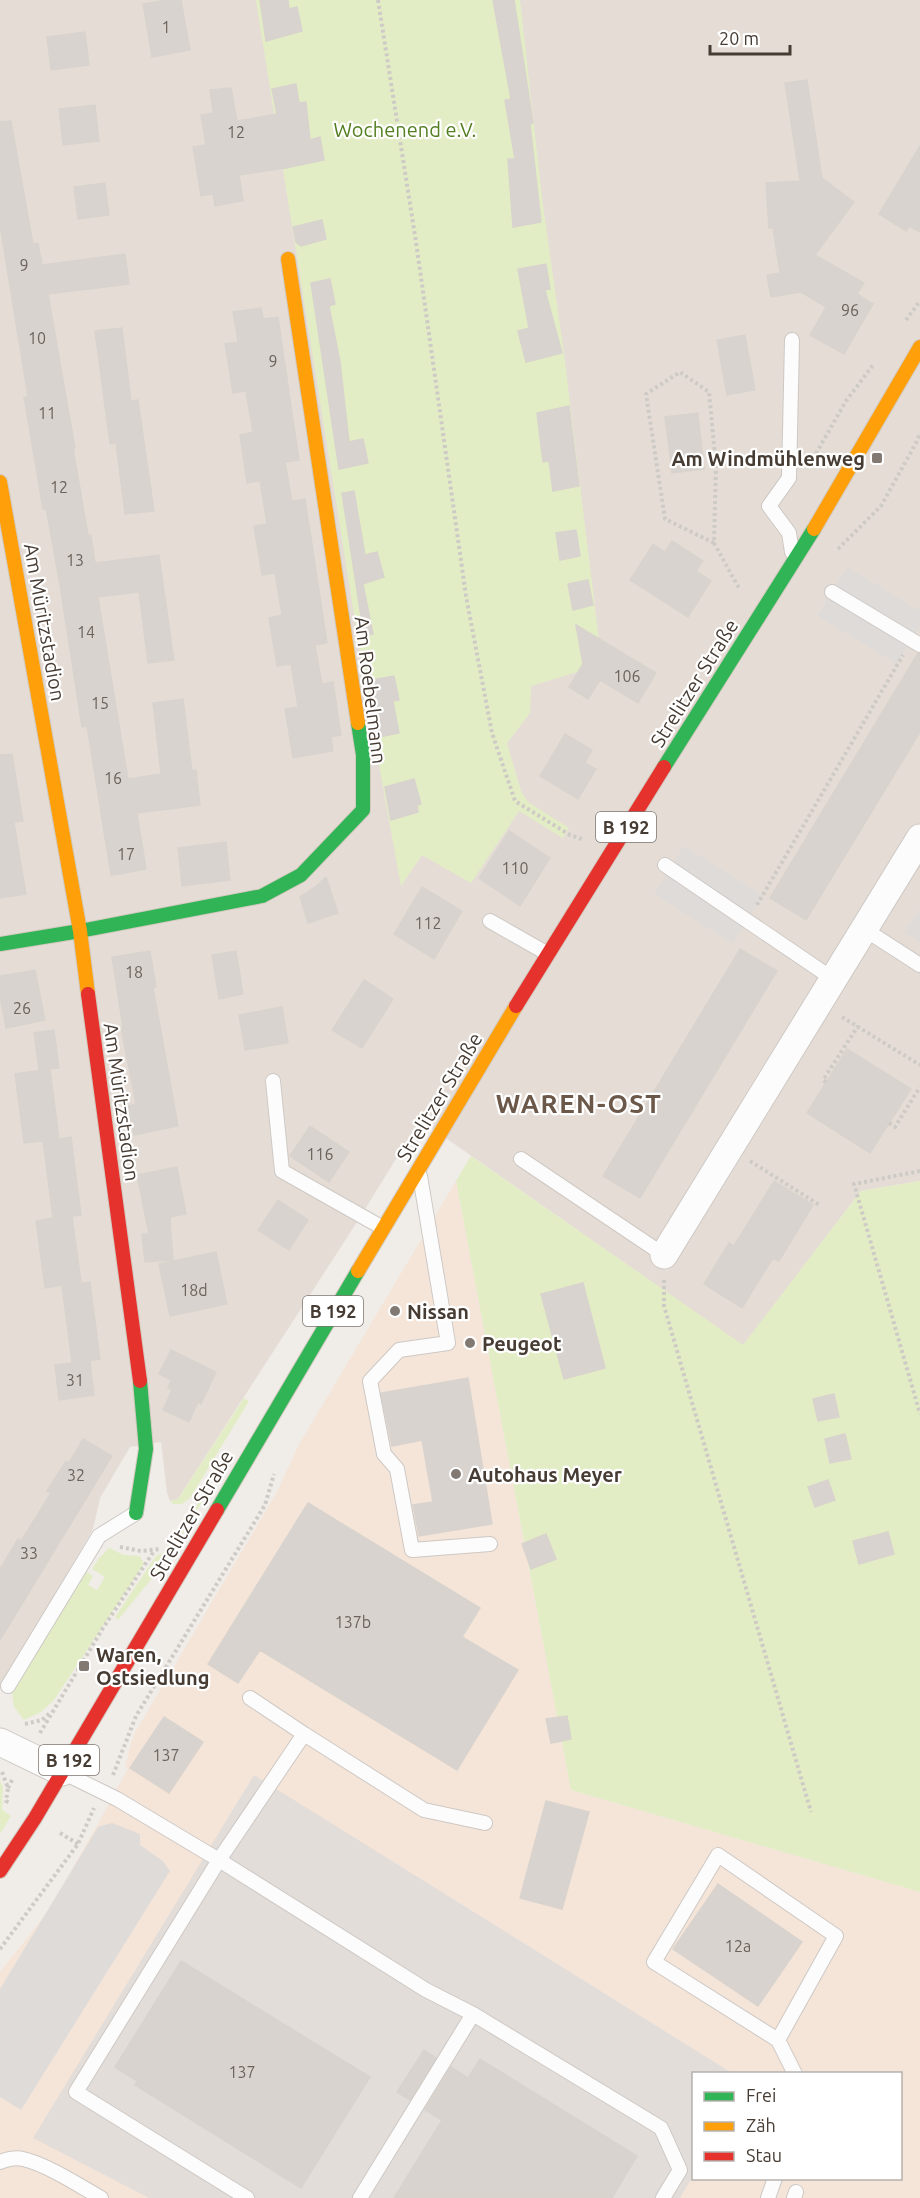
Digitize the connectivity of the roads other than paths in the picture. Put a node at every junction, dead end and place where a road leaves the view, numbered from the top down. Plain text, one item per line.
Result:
1 (288, 259) dead end
2 (792, 340) dead end
3 (920, 347) edge
4 (0, 482) edge
5 (793, 562) junction
6 (832, 592) dead end
7 (916, 643) edge
8 (920, 838) edge
9 (665, 865) dead end
10 (490, 921) dead end
11 (864, 929) junction
12 (80, 931) junction
13 (0, 944) edge
14 (548, 954) junction
15 (920, 964) edge
16 (833, 979) junction
17 (273, 1081) dead end
18 (521, 1159) dead end
19 (419, 1168) junction
20 (383, 1228) junction
21 (663, 1255) joint
22 (136, 1513) joint
23 (490, 1544) dead end
24 (8, 1686) dead end
25 (250, 1698) dead end
26 (10, 1734) edge
27 (304, 1734) junction
28 (62, 1772) junction
29 (485, 1823) dead end
30 (219, 1860) junction
31 (0, 1871) edge
32 (473, 2014) junction
33 (778, 2040) junction
34 (794, 2072) edge
35 (0, 2162) edge
36 (774, 2180) edge
37 (101, 2198) edge
38 (247, 2198) edge
39 (360, 2198) edge
40 (663, 2198) edge
41 (768, 2198) edge

1 - 12 street, Am Roebelmann
2 - 5 lane
3 - 5 street, Strelitzer Straße / B 192
4 - 12 street, Am Müritzstadion
5 - 14 street, Strelitzer Straße / B 192
6 - 7 lane
8 - 11 street
9 - 16 lane
10 - 14 lane
11 - 15 lane
11 - 16 street
12 - 13 street, Am Roebelmann
12 - 22 street, Am Müritzstadion
14 - 19 street, Strelitzer Straße / B 192
16 - 21 street
17 - 20 lane
18 - 21 lane
19 - 20 street, Strelitzer Straße / B 192
19 - 23 lane
20 - 28 street, Strelitzer Straße / B 192
22 - 24 lane, Am Müritzstadion
25 - 27 lane
26 - 28 street
27 - 29 lane
27 - 30 lane
28 - 30 lane
28 - 31 street, Strelitzer Straße / B 192
30 - 32 lane
30 - 38 lane
32 - 39 lane
32 - 40 lane
33 - 33 lane
33 - 34 lane
35 - 37 lane
36 - 41 lane

